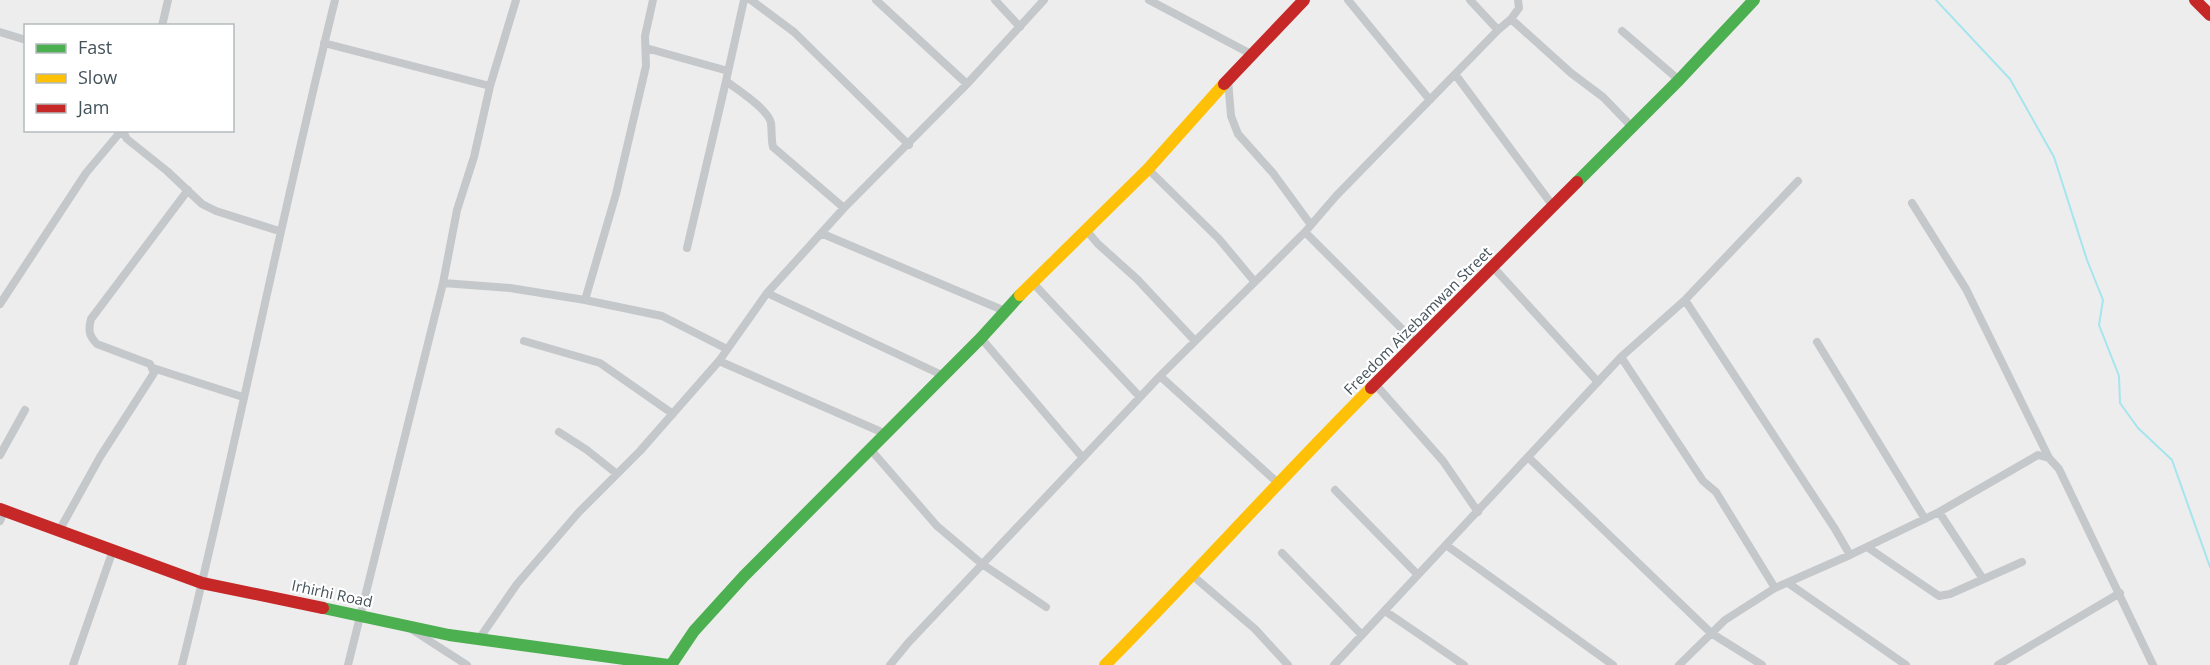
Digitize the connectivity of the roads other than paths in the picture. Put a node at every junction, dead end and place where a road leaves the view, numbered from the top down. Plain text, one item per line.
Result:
1 (168, 0) edge
2 (335, 0) edge
3 (516, 0) edge
4 (653, 0) edge
5 (744, 0) edge
6 (752, 0) edge
7 (876, 0) edge
8 (995, 0) edge
9 (1044, 0) edge
10 (1149, 0) edge
11 (1304, 0) edge
12 (1347, 0) edge
13 (1470, 0) edge
14 (1518, 0) edge
15 (1754, 0) edge
16 (2195, 0) edge
17 (2210, 15) edge
18 (1511, 19) junction
19 (162, 24) edge
20 (1020, 27) junction
21 (1498, 30) junction
22 (1622, 31) dead end
23 (0, 32) edge
24 (24, 39) edge
25 (324, 43) junction
26 (646, 48) junction
27 (1251, 54) junction
28 (728, 71) junction
29 (1455, 74) junction
30 (1228, 80) junction
31 (1679, 80) junction
32 (726, 81) junction
33 (967, 84) junction
34 (490, 86) junction
35 (1430, 100) junction
36 (1631, 126) junction
37 (120, 132) edge
38 (123, 132) edge
39 (909, 145) junction
40 (1148, 169) junction
41 (1798, 181) dead end
42 (188, 190) junction
43 (1912, 203) dead end
44 (1553, 206) junction
45 (844, 208) junction
46 (1308, 228) junction
47 (1086, 230) junction
48 (279, 231) junction
49 (823, 234) junction
50 (687, 248) dead end
51 (1493, 267) junction
52 (1254, 281) junction
53 (1032, 282) junction
54 (443, 283) junction
55 (767, 293) junction
56 (585, 300) junction
57 (1685, 300) junction
58 (0, 304) edge
59 (1005, 312) junction
60 (981, 338) junction
61 (524, 341) dead end
62 (1195, 341) junction
63 (1817, 342) dead end
64 (1416, 343) junction
65 (727, 350) junction
66 (1621, 357) junction
67 (719, 361) junction
68 (153, 368) junction
69 (944, 376) junction
70 (1160, 376) junction
71 (1598, 382) junction
72 (1376, 384) junction
73 (243, 397) junction
74 (1140, 397) junction
75 (25, 410) dead end
76 (673, 414) junction
77 (559, 432) dead end
78 (886, 434) junction
79 (871, 450) junction
80 (0, 455) edge
81 (1083, 458) junction
82 (1529, 458) junction
83 (2049, 458) junction
84 (617, 474) junction
85 (1279, 484) junction
86 (1335, 490) dead end
87 (1478, 512) junction
88 (1940, 512) junction
89 (1, 514) edge
90 (1925, 519) junction
91 (59, 531) junction
92 (1446, 545) junction
93 (1867, 547) junction
94 (113, 550) junction
95 (1282, 553) dead end
96 (1850, 555) junction
97 (2022, 562) dead end
98 (982, 564) junction
99 (1418, 575) junction
100 (1193, 576) junction
101 (1983, 579) junction
102 (202, 583) junction
103 (1788, 583) junction
104 (1775, 588) junction
105 (2120, 593) junction
106 (1046, 607) dead end
107 (1385, 611) junction
108 (360, 615) junction
109 (408, 627) junction
110 (1711, 633) junction
111 (1362, 635) junction
112 (479, 639) junction
113 (73, 665) edge
114 (182, 665) edge
115 (348, 665) edge
116 (467, 665) edge
117 (669, 665) edge
118 (890, 665) edge
119 (1105, 665) edge
120 (1288, 665) edge
121 (1334, 665) edge
122 (1464, 665) edge
123 (1613, 665) edge
124 (1679, 665) edge
125 (1762, 665) edge
126 (1906, 665) edge
127 (1998, 665) edge
128 (2153, 665) edge

1 - 19 street
2 - 25 street
3 - 34 street
4 - 26 street
5 - 28 street
6 - 39 street
7 - 33 street
8 - 20 street
9 - 20 street
10 - 27 street
11 - 27 street
12 - 35 street
13 - 21 street
14 - 18 street
15 - 31 street, Freedom Aizebamwan Street
16 - 17 street
18 - 21 street
18 - 36 street
20 - 33 street
21 - 29 street
22 - 31 street
23 - 24 street
25 - 34 street
25 - 48 street
26 - 28 street
26 - 56 street
27 - 30 street
28 - 32 street
29 - 35 street
29 - 44 street
30 - 40 street
30 - 46 street
31 - 36 street, Freedom Aizebamwan Street
32 - 45 street
32 - 50 street
33 - 39 street
34 - 54 street
35 - 46 street
36 - 44 street, Freedom Aizebamwan Street
37 - 58 street
38 - 42 street
39 - 45 street
40 - 47 street
40 - 52 street
41 - 57 street
42 - 48 street
42 - 68 street
43 - 83 street
44 - 51 street, Freedom Aizebamwan Street
45 - 49 street
46 - 52 street
46 - 64 street
47 - 53 street
47 - 62 street
48 - 73 street
49 - 55 street
49 - 59 street
51 - 64 street, Freedom Aizebamwan Street
51 - 71 street
52 - 62 street
53 - 59 street
53 - 74 street
54 - 56 street
54 - 108 street
55 - 65 street
55 - 69 street
56 - 65 street
57 - 66 street
57 - 96 street
59 - 60 street
60 - 69 street
60 - 81 street
61 - 76 street
62 - 70 street
63 - 90 street
64 - 72 street, Freedom Aizebamwan Street
65 - 67 street
66 - 71 street
66 - 104 street
67 - 76 street
67 - 78 street
68 - 73 street
68 - 91 street
69 - 78 street
70 - 74 street
70 - 85 street
71 - 82 street
72 - 85 street, Freedom Aizebamwan Street
72 - 87 street
73 - 102 street
74 - 81 street
75 - 80 street
76 - 84 street
77 - 84 street
78 - 79 street
79 - 98 street
79 - 117 street
81 - 98 street
82 - 87 street
82 - 110 street
83 - 88 street
83 - 105 street
84 - 112 street
85 - 100 street, Freedom Aizebamwan Street
86 - 99 street
87 - 92 street
88 - 90 street
88 - 101 street
89 - 91 street, Irhirhi Road
90 - 93 street
91 - 94 street, Irhirhi Road
92 - 99 street
92 - 123 street
93 - 96 street
93 - 101 street
94 - 102 street, Irhirhi Road
94 - 113 street
95 - 111 street
96 - 103 street
97 - 101 street
98 - 106 street
98 - 118 street
99 - 107 street
100 - 119 street, Freedom Aizebamwan Street
100 - 120 street
102 - 108 street, Irhirhi Road
102 - 114 street
103 - 104 street
103 - 126 street
104 - 110 street
105 - 127 street
105 - 128 street
107 - 111 street
107 - 122 street
108 - 109 street, Irhirhi Road
108 - 115 street
109 - 112 street, Irhirhi Road
109 - 116 street
110 - 124 street
110 - 125 street
111 - 121 street
112 - 117 street, Irhirhi Road

